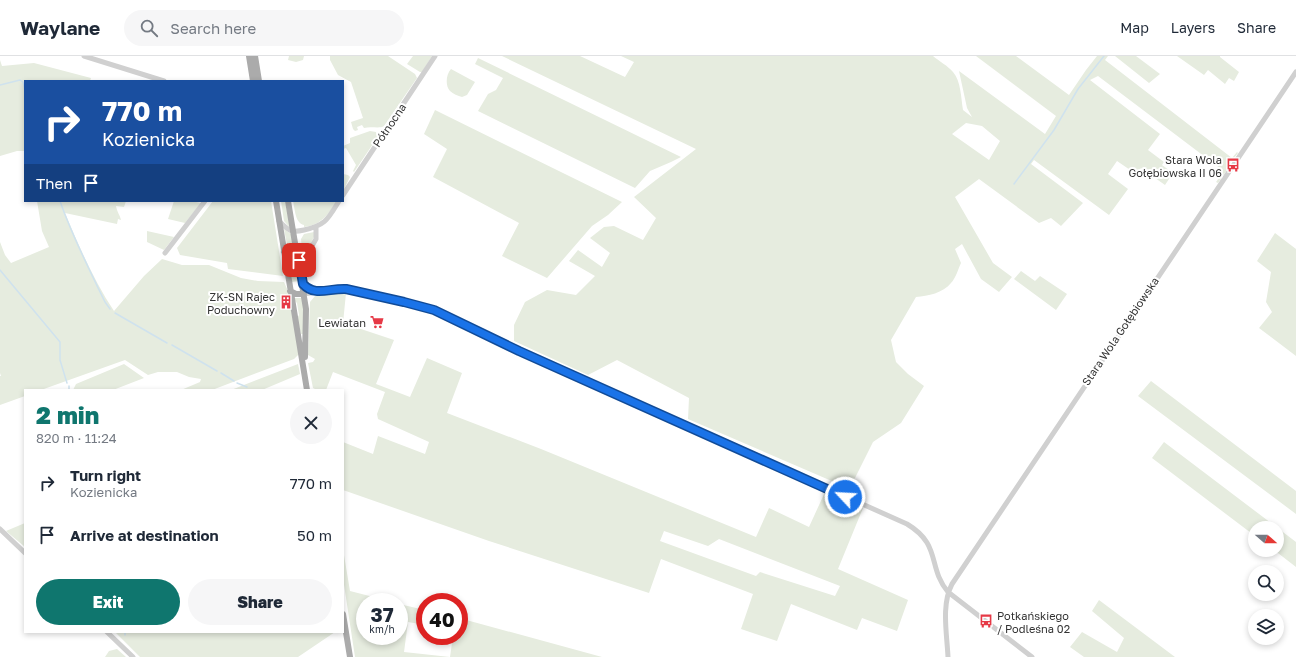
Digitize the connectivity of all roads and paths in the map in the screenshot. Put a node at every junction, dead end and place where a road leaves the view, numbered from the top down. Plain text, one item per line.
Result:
1 (84, 56) edge
2 (249, 56) edge
3 (255, 56) edge
4 (436, 56) edge
5 (1296, 72) edge
6 (161, 80) edge
7 (255, 80) edge
8 (255, 80) edge
9 (344, 194) edge
10 (204, 202) edge
11 (276, 202) edge
12 (288, 202) edge
13 (338, 202) edge
14 (279, 222) junction
15 (293, 224) junction
16 (316, 227) junction
17 (301, 230) junction
18 (294, 232) junction
19 (297, 250) junction
20 (284, 252) junction
21 (165, 253) dead end
22 (305, 258) dead end
23 (303, 284) junction
24 (290, 291) junction
25 (317, 292) junction
26 (296, 294) junction
27 (304, 294) junction
28 (303, 365) junction
29 (307, 389) edge
30 (0, 530) edge
31 (24, 552) edge
32 (948, 592) junction
33 (344, 620) edge
34 (108, 633) edge
35 (133, 657) edge
36 (350, 657) edge
37 (948, 657) edge
38 (1032, 657) edge

1 - 6 street
2 - 7 main road
3 - 8 main road
4 - 9 street, Północna
5 - 32 street, Stara Wola Gołębiowska
10 - 21 street
11 - 14 main road
12 - 15 main road
13 - 16 street
14 - 18 street
14 - 20 main road
15 - 17 street
15 - 18 main road
16 - 17 street
16 - 22 street
17 - 18 street
18 - 19 main road
19 - 20 main road
19 - 23 main road
20 - 24 main road
23 - 25 street
23 - 26 main road
23 - 27 main road
24 - 26 main road
24 - 28 main road
25 - 27 street
25 - 32 street
26 - 27 main road
27 - 28 main road
28 - 29 main road
30 - 31 street
32 - 37 street
32 - 38 street
33 - 36 main road
34 - 35 street

